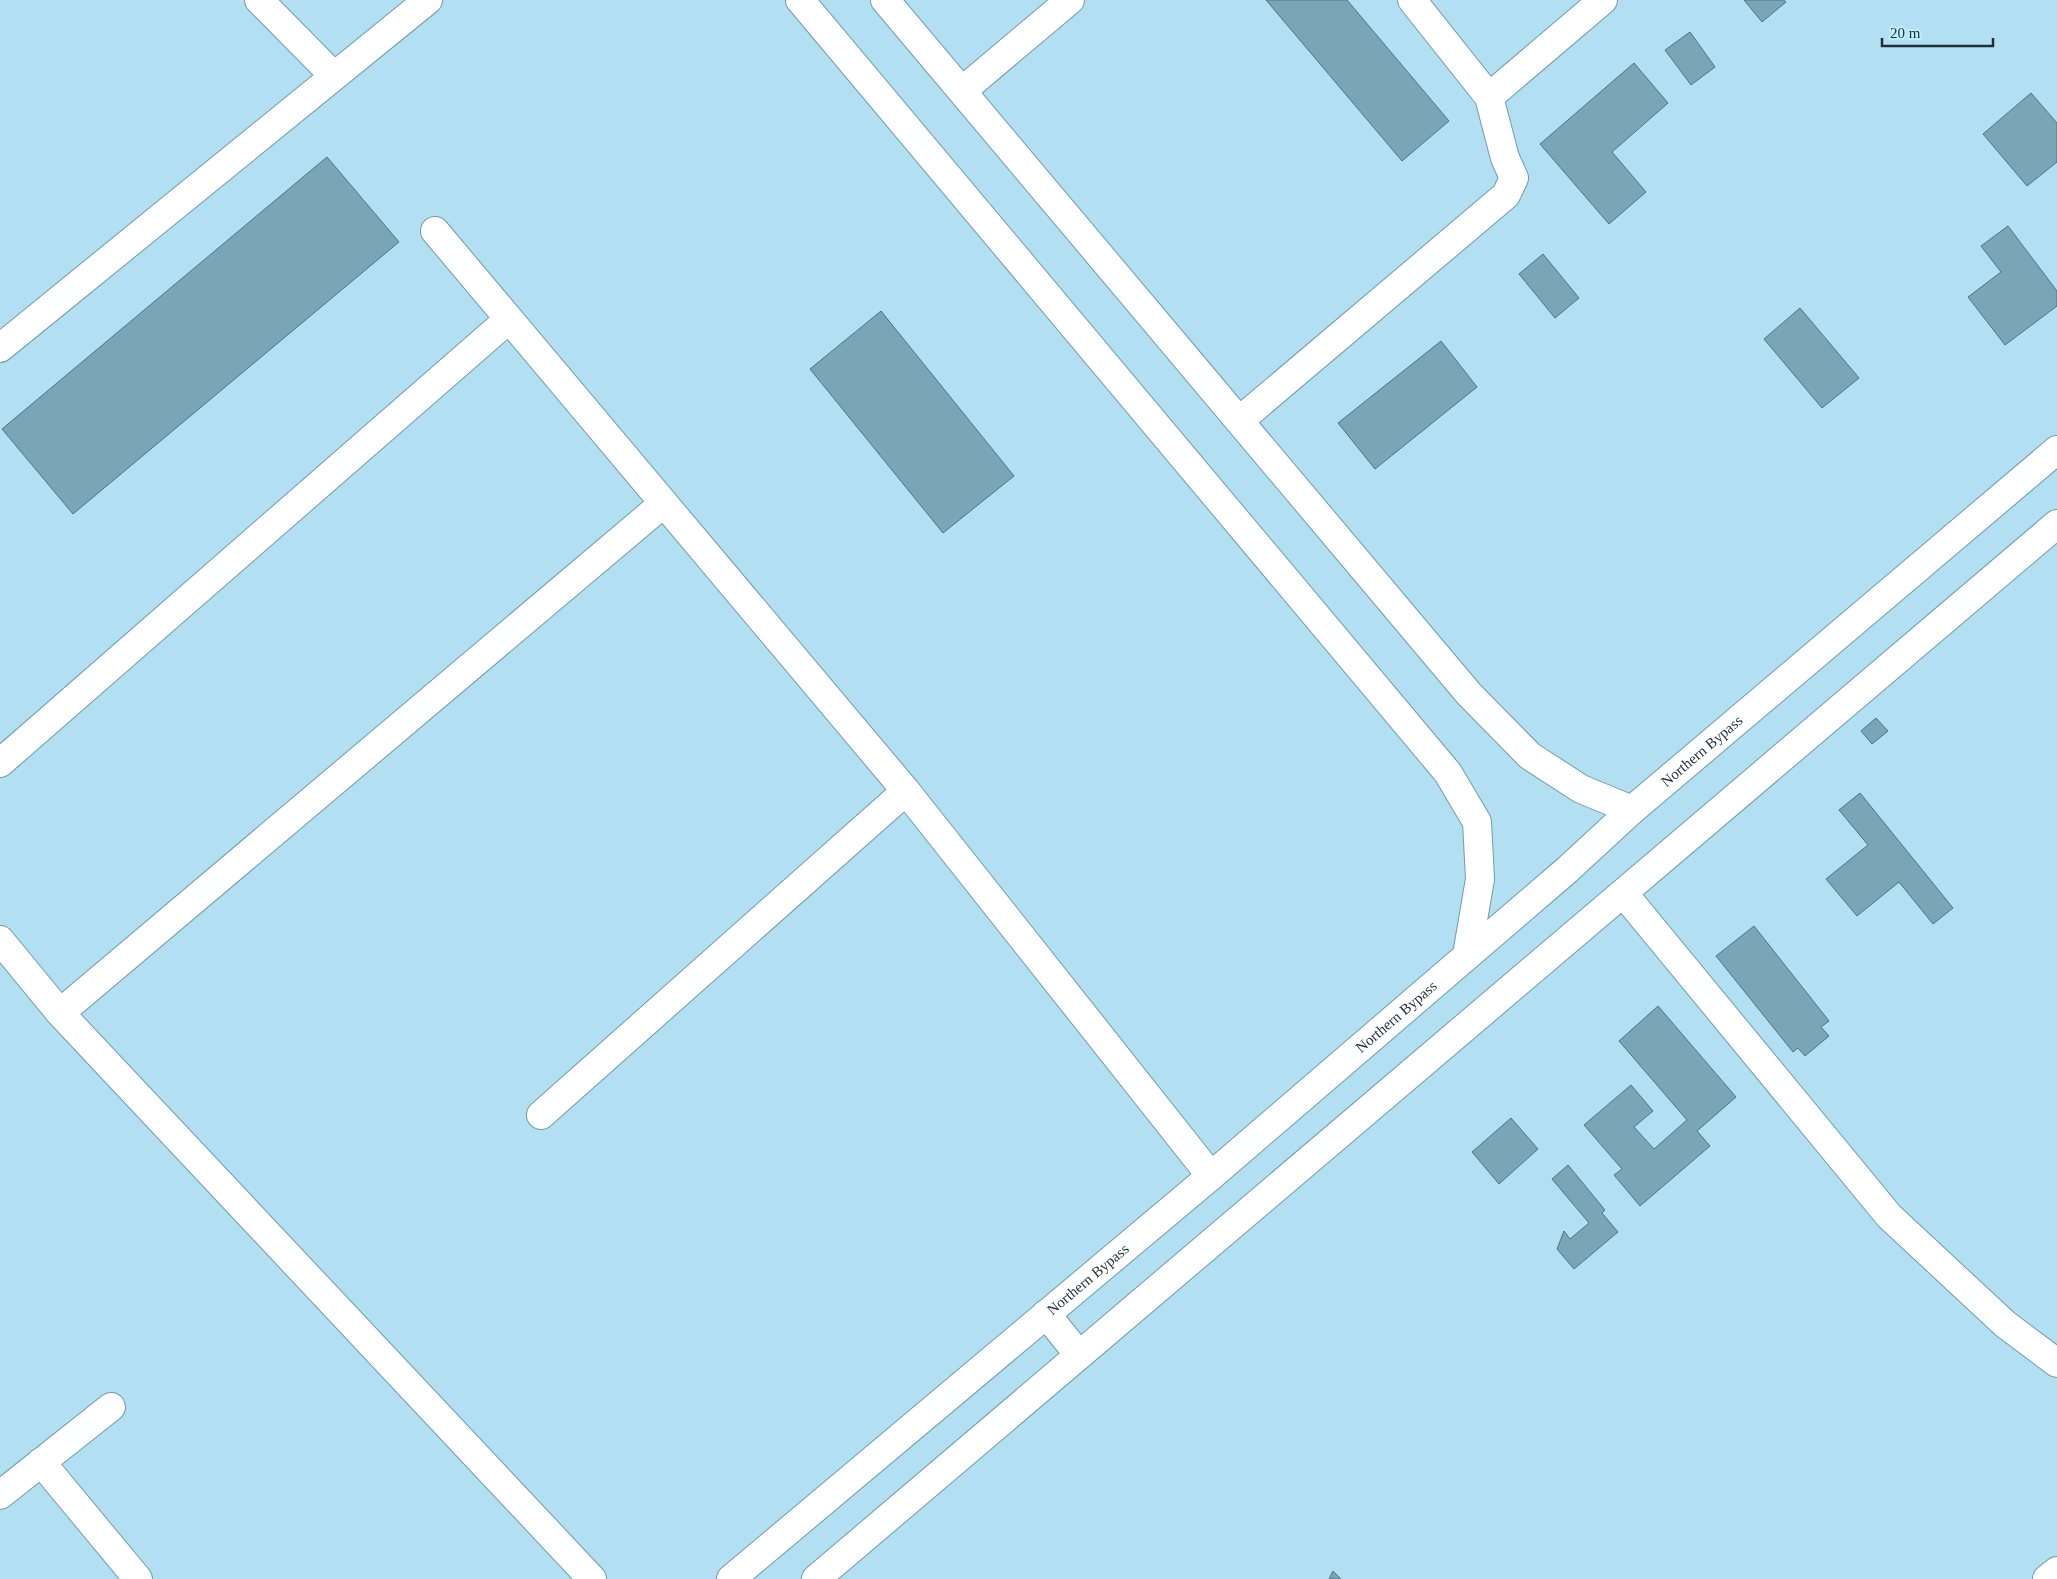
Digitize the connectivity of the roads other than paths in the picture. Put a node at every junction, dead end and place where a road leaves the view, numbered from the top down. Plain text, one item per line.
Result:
1 (259, 0) edge
2 (428, 0) edge
3 (800, 0) edge
4 (885, 0) edge
5 (1070, 0) edge
6 (1412, 0) edge
7 (1602, 0) edge
8 (334, 76) junction
9 (962, 91) junction
10 (1489, 97) junction
11 (435, 231) dead end
12 (509, 318) junction
13 (0, 348) edge
14 (1239, 421) junction
15 (2057, 450) edge
16 (664, 503) junction
17 (2057, 524) edge
18 (0, 763) edge
19 (906, 791) junction
20 (1632, 810) junction
21 (1624, 894) junction
22 (0, 940) edge
23 (1467, 955) junction
24 (60, 1013) junction
25 (541, 1115) dead end
26 (1210, 1176) junction
27 (1046, 1314) junction
28 (1079, 1355) junction
29 (2057, 1363) edge
30 (111, 1408) dead end
31 (41, 1462) junction
32 (0, 1495) edge
33 (2057, 1571) edge
34 (138, 1579) edge
35 (592, 1579) edge
36 (731, 1579) edge
37 (816, 1579) edge
38 (2047, 1579) edge

1 - 8 street
2 - 8 street
3 - 23 street
4 - 9 street
5 - 9 street
6 - 10 street
7 - 10 street
8 - 13 street
9 - 14 street
10 - 14 street
11 - 12 street
12 - 16 street
12 - 18 street
14 - 20 street
15 - 20 street, Northern Bypass
16 - 19 street
16 - 24 street
17 - 21 street
19 - 25 street
19 - 26 street
20 - 23 street, Northern Bypass
21 - 28 street
21 - 29 street
22 - 24 street
23 - 26 street, Northern Bypass
24 - 35 street
26 - 27 street, Northern Bypass
27 - 28 street
27 - 36 street, Northern Bypass
28 - 37 street
30 - 31 street
31 - 32 street
31 - 34 street
33 - 38 street

